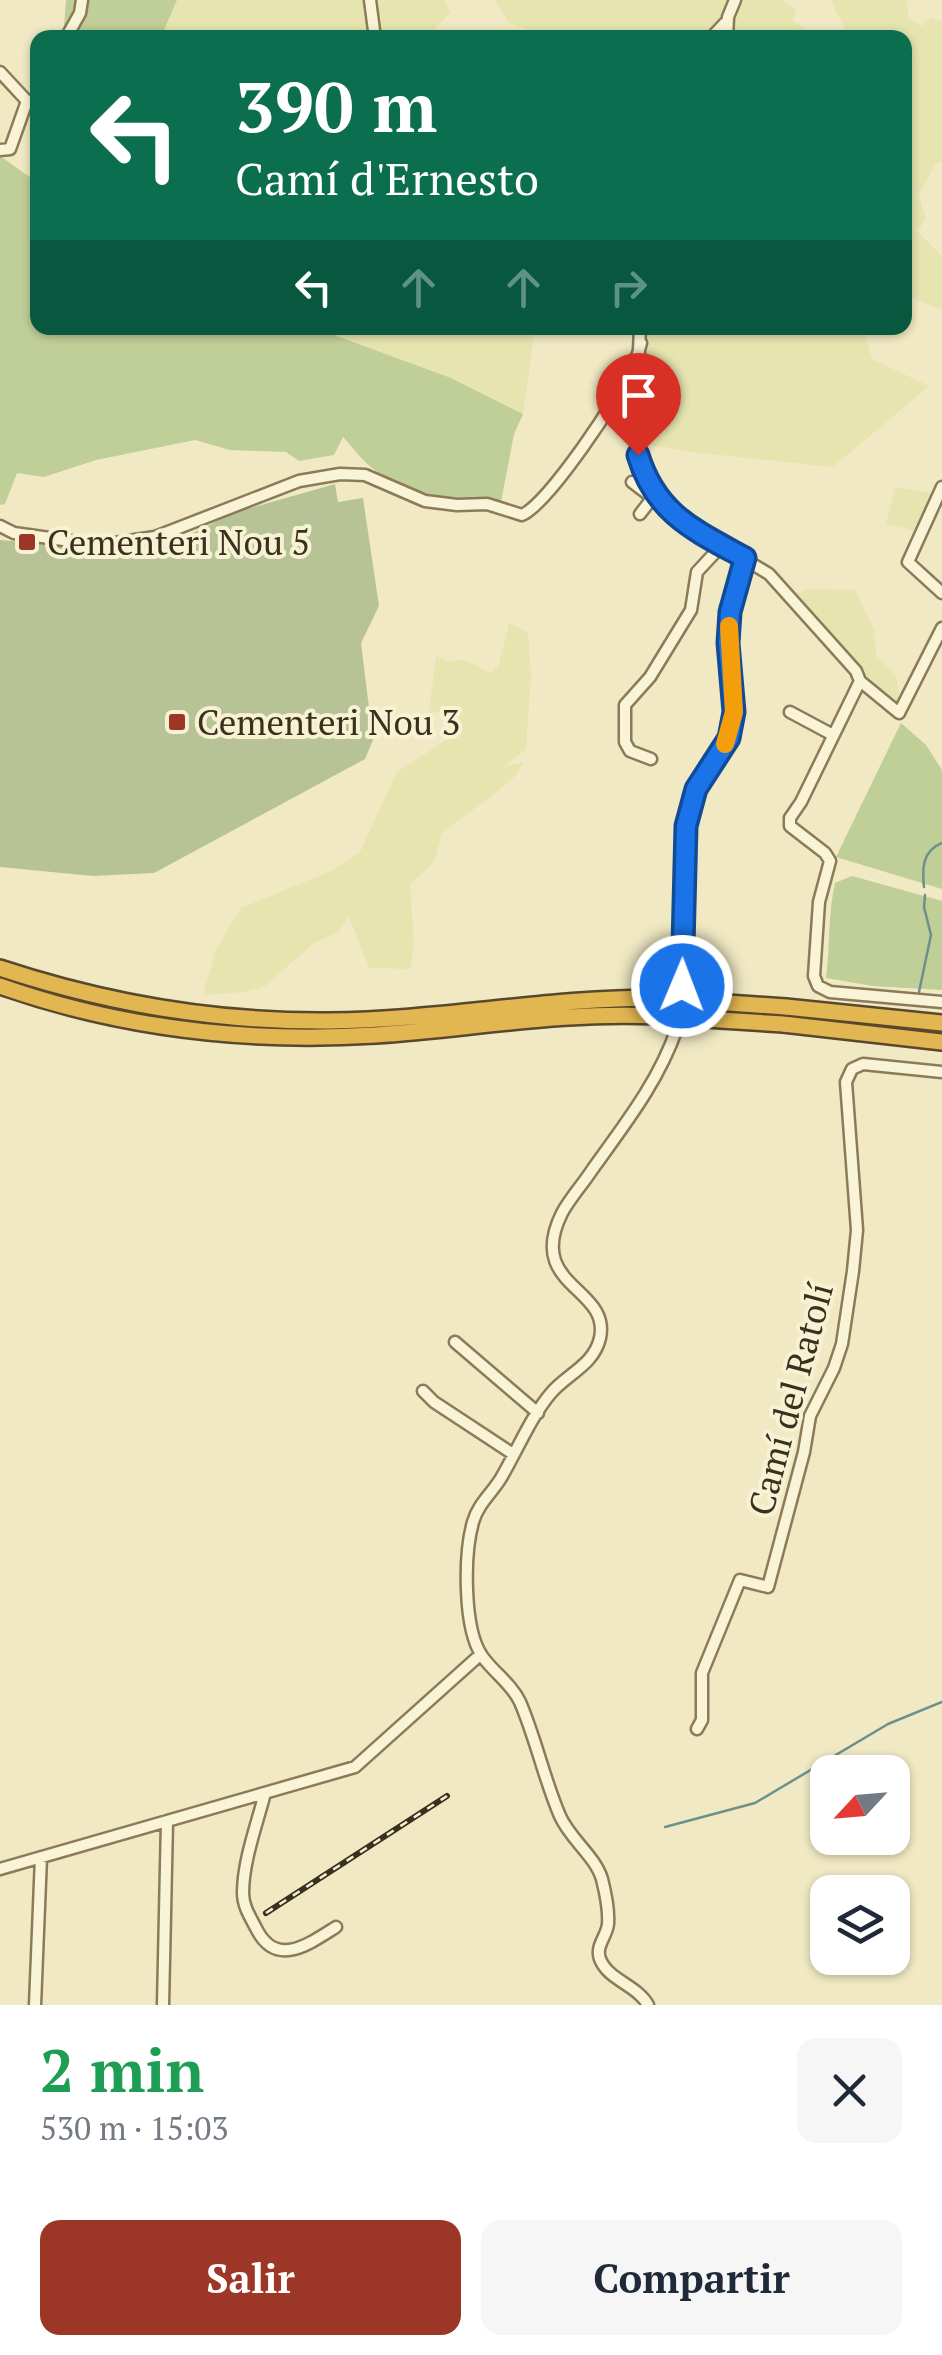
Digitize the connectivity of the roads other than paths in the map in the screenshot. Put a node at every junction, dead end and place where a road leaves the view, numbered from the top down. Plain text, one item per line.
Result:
1 (82, 0) edge
2 (370, 0) edge
3 (735, 0) edge
4 (728, 18) junction
5 (70, 30) edge
6 (374, 30) edge
7 (721, 30) edge
8 (727, 30) edge
9 (0, 72) edge
10 (0, 150) edge
11 (640, 335) edge
12 (640, 342) junction
13 (632, 482) dead end
14 (942, 487) edge
15 (654, 498) junction
16 (640, 514) dead end
17 (0, 526) edge
18 (722, 545) junction
19 (745, 558) junction
20 (942, 593) edge
21 (942, 628) edge
22 (860, 681) junction
23 (790, 712) dead end
24 (833, 735) junction
25 (651, 759) dead end
26 (0, 968) edge
27 (0, 986) edge
28 (682, 986) dead end
29 (942, 1002) edge
30 (148, 1015) junction
31 (942, 1023) edge
32 (677, 1028) dead end
33 (942, 1042) edge
34 (942, 1072) edge
35 (454, 1342) dead end
36 (424, 1390) dead end
37 (538, 1413) junction
38 (513, 1454) junction
39 (481, 1654) junction
40 (697, 1729) dead end
41 (265, 1793) junction
42 (167, 1821) junction
43 (41, 1857) junction
44 (0, 1869) edge
45 (336, 1928) dead end
46 (35, 2005) edge
47 (164, 2005) edge
48 (648, 2005) edge

1 - 5 street
2 - 6 street
3 - 4 street
4 - 7 street
4 - 8 street
9 - 10 street
11 - 12 street
12 - 15 street
12 - 17 street
13 - 15 street
14 - 20 street
15 - 16 street
15 - 18 street
18 - 19 street
18 - 25 street
19 - 22 street
19 - 28 street
21 - 22 street
22 - 24 street
23 - 24 street
24 - 29 street
26 - 30 highway
27 - 30 highway
30 - 31 highway, bridge
30 - 33 highway, bridge
32 - 37 street
34 - 40 street, Camí del Ratolí
35 - 37 street
36 - 38 street
37 - 38 street
38 - 39 street
39 - 41 street
39 - 48 street
41 - 42 street
41 - 45 street
42 - 43 street
42 - 47 street
43 - 44 street
43 - 46 street

